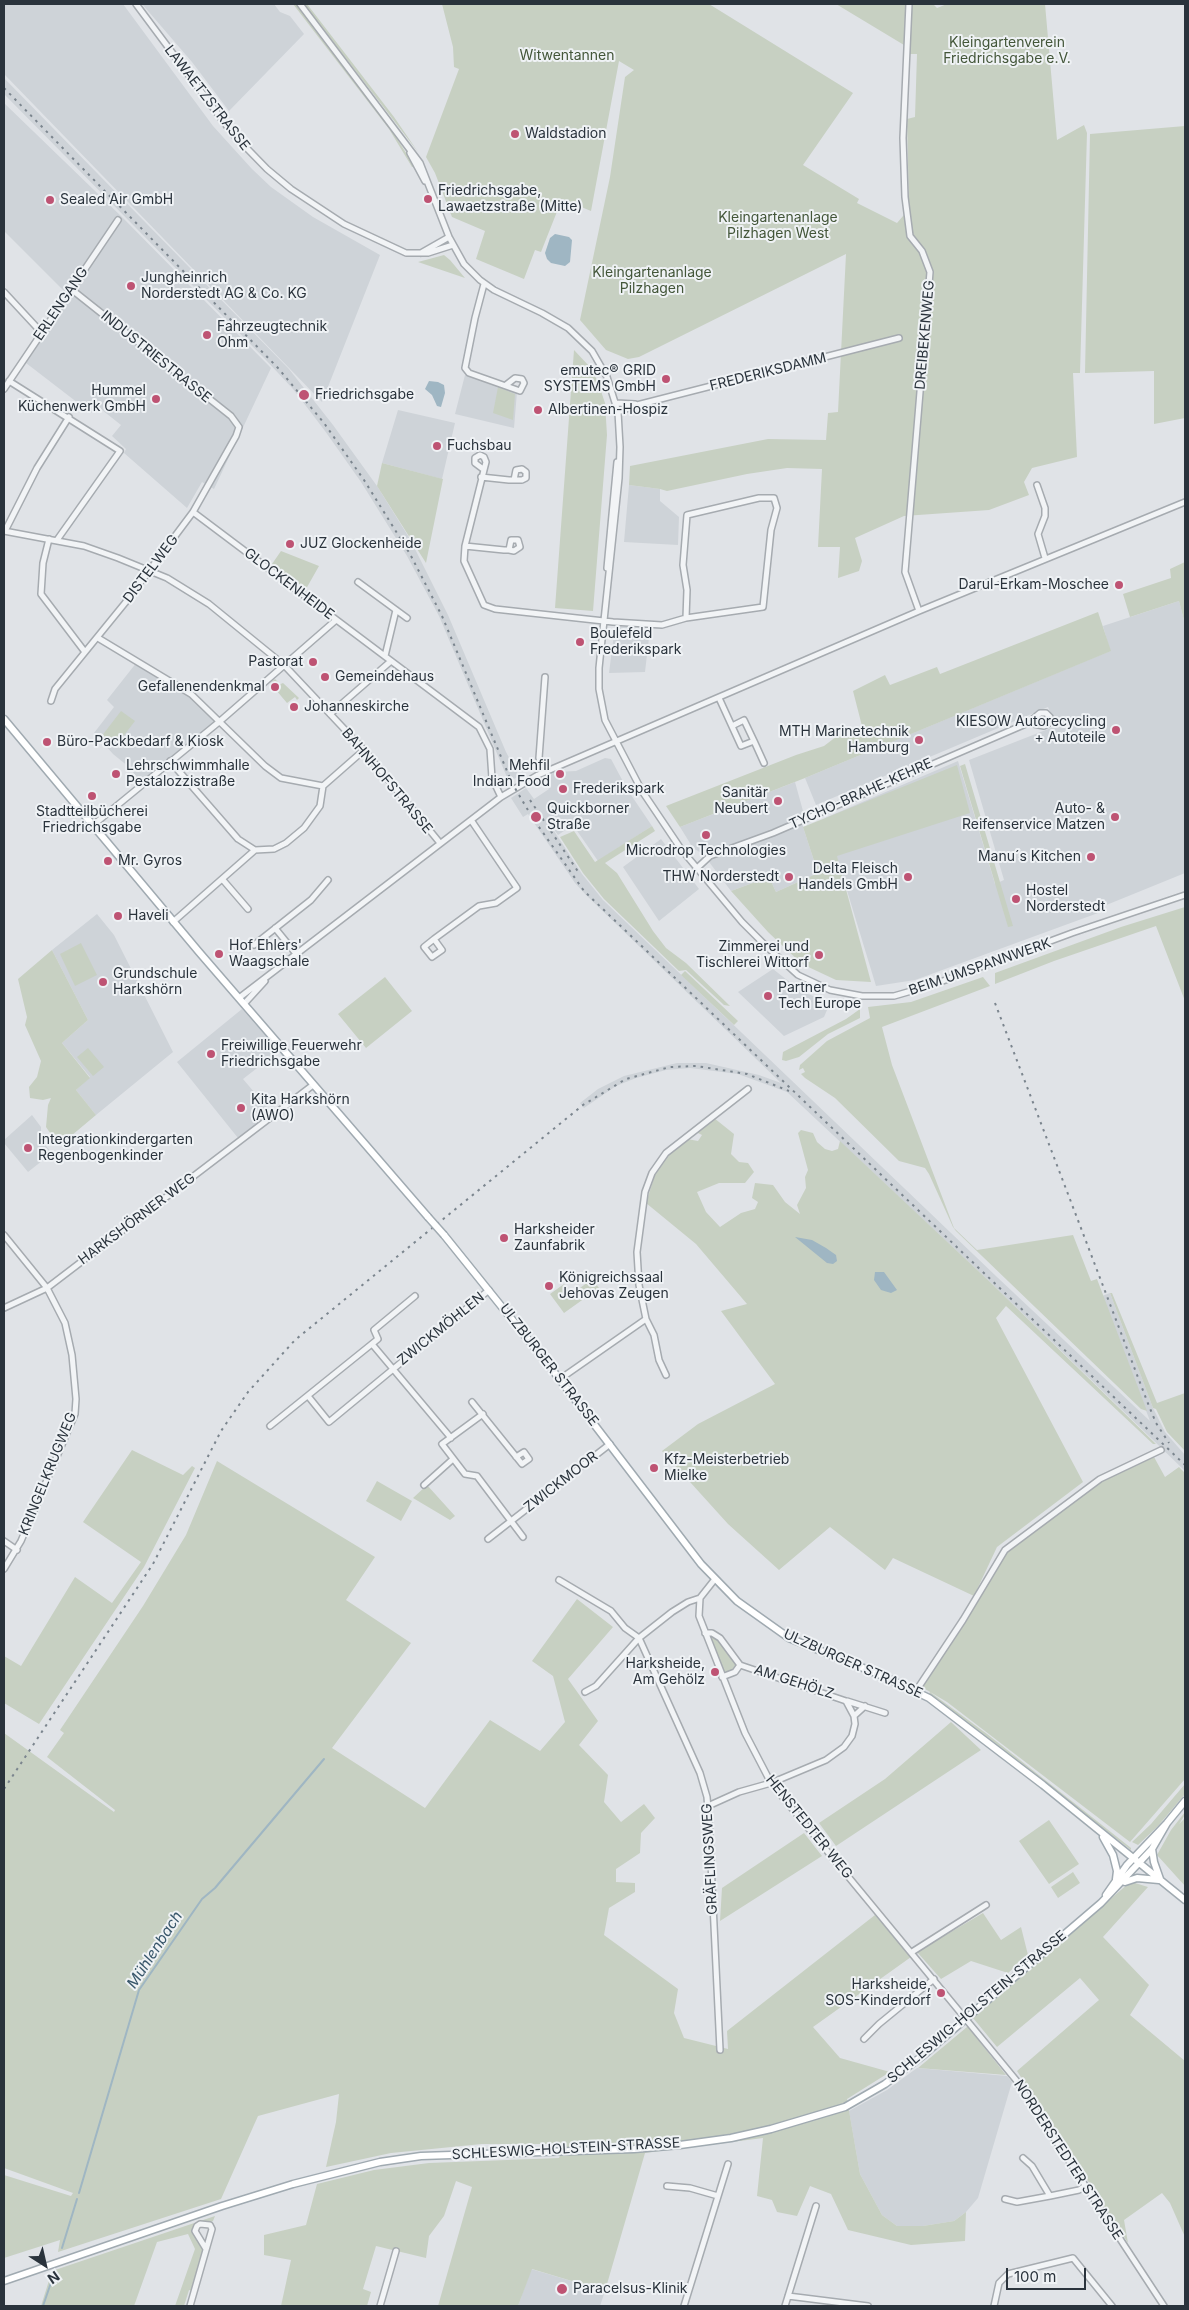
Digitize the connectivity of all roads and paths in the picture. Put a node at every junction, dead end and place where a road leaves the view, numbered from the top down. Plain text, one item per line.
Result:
1 (136, 4) edge
2 (300, 4) edge
3 (909, 4) edge
4 (118, 220) dead end
5 (449, 237) junction
6 (453, 245) junction
7 (418, 254) junction
8 (484, 284) junction
9 (71, 289) junction
10 (4, 292) edge
11 (42, 333) junction
12 (899, 338) dead end
13 (9, 381) junction
14 (506, 385) dead end
15 (4, 389) edge
16 (616, 403) junction
17 (637, 405) junction
18 (618, 412) junction
19 (68, 417) junction
20 (239, 427) joint
21 (483, 469) dead end
22 (481, 477) junction
23 (514, 480) dead end
24 (1037, 485) dead end
25 (1185, 502) edge
26 (193, 512) junction
27 (4, 531) edge
28 (50, 539) junction
29 (57, 540) junction
30 (465, 546) junction
31 (509, 550) dead end
32 (1045, 558) junction
33 (150, 571) junction
34 (358, 582) dead end
35 (396, 610) junction
36 (919, 611) junction
37 (406, 618) dead end
38 (686, 618) junction
39 (336, 620) junction
40 (603, 620) junction
41 (98, 638) junction
42 (85, 652) junction
43 (385, 656) junction
44 (391, 661) junction
45 (284, 666) junction
46 (545, 677) dead end
47 (719, 698) junction
48 (51, 701) dead end
49 (330, 714) junction
50 (4, 720) edge
51 (219, 722) junction
52 (1028, 722) dead end
53 (732, 726) junction
54 (754, 741) junction
55 (616, 743) junction
56 (364, 750) junction
57 (170, 761) junction
58 (764, 763) dead end
59 (544, 772) junction
60 (323, 786) junction
61 (501, 798) junction
62 (471, 820) junction
63 (92, 826) junction
64 (440, 843) junction
65 (255, 850) junction
66 (696, 869) junction
67 (223, 880) junction
68 (328, 880) dead end
69 (1185, 894) edge
70 (248, 909) dead end
71 (173, 922) junction
72 (275, 928) junction
73 (434, 939) dead end
74 (254, 945) dead end
75 (297, 955) junction
76 (269, 977) junction
77 (239, 998) junction
78 (244, 1004) junction
79 (313, 1085) junction
80 (748, 1089) dead end
81 (4, 1235) edge
82 (47, 1288) junction
83 (489, 1290) junction
84 (415, 1296) dead end
85 (4, 1308) edge
86 (646, 1319) junction
87 (372, 1344) junction
88 (393, 1369) junction
89 (666, 1374) dead end
90 (560, 1379) junction
91 (308, 1396) junction
92 (472, 1402) dead end
93 (483, 1414) junction
94 (270, 1426) dead end
95 (451, 1438) junction
96 (610, 1444) junction
97 (1161, 1450) dead end
98 (516, 1457) dead end
99 (453, 1459) junction
100 (424, 1485) dead end
101 (512, 1521) junction
102 (524, 1537) dead end
103 (488, 1539) dead end
104 (4, 1541) edge
105 (17, 1550) junction
106 (4, 1569) edge
107 (715, 1579) junction
108 (559, 1580) dead end
109 (700, 1598) junction
110 (705, 1633) junction
111 (639, 1638) junction
112 (740, 1665) junction
113 (722, 1677) junction
114 (916, 1691) junction
115 (585, 1692) dead end
116 (846, 1701) junction
117 (865, 1706) junction
118 (885, 1713) dead end
119 (854, 1716) junction
120 (770, 1783) junction
121 (1185, 1801) edge
122 (708, 1806) junction
123 (1167, 1824) junction
124 (1098, 1830) junction
125 (1152, 1849) junction
126 (1133, 1858) junction
127 (1140, 1863) junction
128 (1161, 1881) junction
129 (1119, 1882) junction
130 (1185, 1900) edge
131 (986, 1905) dead end
132 (912, 1952) junction
133 (934, 1979) junction
134 (966, 2018) junction
135 (864, 2039) dead end
136 (720, 2050) dead end
137 (1023, 2158) dead end
138 (728, 2164) dead end
139 (667, 2186) dead end
140 (1085, 2186) junction
141 (718, 2196) junction
142 (1050, 2196) junction
143 (1005, 2199) dead end
144 (816, 2206) dead end
145 (206, 2249) junction
146 (396, 2251) dead end
147 (4, 2282) edge
148 (788, 2296) junction
149 (190, 2306) edge
150 (380, 2306) edge
151 (684, 2306) edge
152 (785, 2306) edge
153 (868, 2306) edge
154 (994, 2306) edge
155 (1112, 2306) edge
156 (1164, 2306) edge

1 - 7 street, LAWAETZSTRASSE
2 - 5 street
3 - 36 street, DREIBEKENWEG
4 - 9 street, ERLENGANG
5 - 6 street
5 - 7 street
6 - 7 street, LAWAETZSTRASSE
6 - 8 street
8 - 14 street
8 - 16 street
9 - 11 street, ERLENGANG
9 - 20 street, INDUSTRIESTRASSE
10 - 11 street
11 - 13 street, ERLENGANG
12 - 17 street, FREDERIKSDAMM
13 - 15 street, ERLENGANG
13 - 19 street
16 - 17 street, FREDERIKSDAMM
16 - 18 street
17 - 18 street, FREDERIKSDAMM
18 - 40 street
19 - 27 street
19 - 29 street
20 - 26 street, DISTELWEG
21 - 22 street
22 - 23 street
22 - 30 street
24 - 32 street
25 - 32 street
26 - 33 street, DISTELWEG
26 - 39 street, GLOCKENHEIDE
27 - 28 street, BAHNHOFSTRASSE
28 - 29 street, BAHNHOFSTRASSE
28 - 42 street
29 - 33 street, BAHNHOFSTRASSE
30 - 31 street
30 - 40 street
32 - 36 street
33 - 41 street, DISTELWEG
33 - 45 street, BAHNHOFSTRASSE
34 - 35 street
35 - 37 street
35 - 43 street
36 - 47 street
38 - 38 street
38 - 40 street
39 - 43 street, GLOCKENHEIDE
39 - 45 street
40 - 55 street
41 - 42 street, DISTELWEG
41 - 51 street
42 - 48 street, DISTELWEG
43 - 44 street, GLOCKENHEIDE
44 - 49 street
44 - 61 street, GLOCKENHEIDE
45 - 49 street, BAHNHOFSTRASSE
45 - 51 street
46 - 59 street
47 - 53 street
47 - 55 street
49 - 56 street, BAHNHOFSTRASSE
50 - 63 main road, ULZBURGER STRASSE
51 - 57 street
51 - 60 street
52 - 66 street, TYCHO-BRAHE-KEHRE
53 - 54 street
53 - 54 street
54 - 58 street
55 - 59 street
55 - 66 street, BEIM UMSPANNWERK
56 - 60 street
56 - 64 street, BAHNHOFSTRASSE
57 - 63 street
57 - 65 street
59 - 61 street
60 - 65 street
61 - 62 street
62 - 64 street
62 - 73 street
63 - 71 main road, ULZBURGER STRASSE
64 - 75 street
65 - 67 street
66 - 69 street, BEIM UMSPANNWERK
67 - 70 street
67 - 71 street
68 - 72 street
71 - 77 main road, ULZBURGER STRASSE
72 - 74 street
72 - 75 street
75 - 76 street
76 - 77 street
76 - 78 street
77 - 78 main road, ULZBURGER STRASSE
78 - 79 main road, ULZBURGER STRASSE
79 - 82 street, HARKSHÖRNER WEG
79 - 83 main road, ULZBURGER STRASSE, bridge
80 - 86 street
81 - 82 street, KRINGELKRUGWEG
82 - 85 street, HARKSHÖRNER WEG
82 - 105 street, KRINGELKRUGWEG
83 - 88 street, ZWICKMÖHLEN
83 - 90 main road, ULZBURGER STRASSE
84 - 87 street
86 - 89 street
86 - 90 street
87 - 88 street, ZWICKMÖHLEN
87 - 91 street
88 - 91 street, ZWICKMÖHLEN
88 - 95 street
90 - 96 main road, ULZBURGER STRASSE
91 - 94 street
92 - 93 street
93 - 95 street
93 - 98 street
95 - 99 street
96 - 101 street, ZWICKMOOR
96 - 107 main road, ULZBURGER STRASSE
97 - 114 street
99 - 100 street
99 - 101 street
101 - 102 street, ZWICKMOOR
101 - 103 street, ZWICKMOOR
104 - 105 street
105 - 106 street, KRINGELKRUGWEG
107 - 109 street
107 - 114 main road, ULZBURGER STRASSE
108 - 111 street
109 - 110 street, HENSTEDTER WEG
109 - 111 street
110 - 112 street, AM GEHÖLZ
110 - 113 street, HENSTEDTER WEG
111 - 115 street
111 - 122 street, GRÄFLINGSWEG
112 - 113 street, AM GEHÖLZ
112 - 116 street, AM GEHÖLZ
113 - 120 street, HENSTEDTER WEG
114 - 124 main road, ULZBURGER STRASSE
116 - 117 street, AM GEHÖLZ
116 - 119 street, AM GEHÖLZ
117 - 118 street, AM GEHÖLZ
117 - 119 street
119 - 120 street
120 - 122 street
120 - 132 street, HENSTEDTER WEG
121 - 123 main road
122 - 136 street, GRÄFLINGSWEG
123 - 125 main road, SCHLESWIG-HOLSTEIN-STRASSE
123 - 126 main road, SCHLESWIG-HOLSTEIN-STRASSE
124 - 126 main road, ULZBURGER STRASSE
124 - 129 main road
125 - 127 main road, SCHLESWIG-HOLSTEIN-STRASSE
125 - 128 main road
126 - 127 main road, ULZBURGER STRASSE
126 - 129 main road, SCHLESWIG-HOLSTEIN-STRASSE
127 - 128 main road, ULZBURGER STRASSE
127 - 129 main road, SCHLESWIG-HOLSTEIN-STRASSE
128 - 129 main road
128 - 130 main road, ULZBURGER STRASSE
129 - 134 main road, SCHLESWIG-HOLSTEIN-STRASSE
131 - 132 street
132 - 133 street, HENSTEDTER WEG
133 - 134 street, HENSTEDTER WEG
133 - 135 street
134 - 140 street, NORDERSTEDTER STRASSE
134 - 147 main road, SCHLESWIG-HOLSTEIN-STRASSE
137 - 142 street
138 - 141 street
139 - 141 street
140 - 142 street
140 - 156 street, NORDERSTEDTER STRASSE
141 - 151 street
142 - 143 street
144 - 148 street
145 - 145 street
145 - 149 street
146 - 150 street
148 - 152 street
148 - 153 street
154 - 155 street

